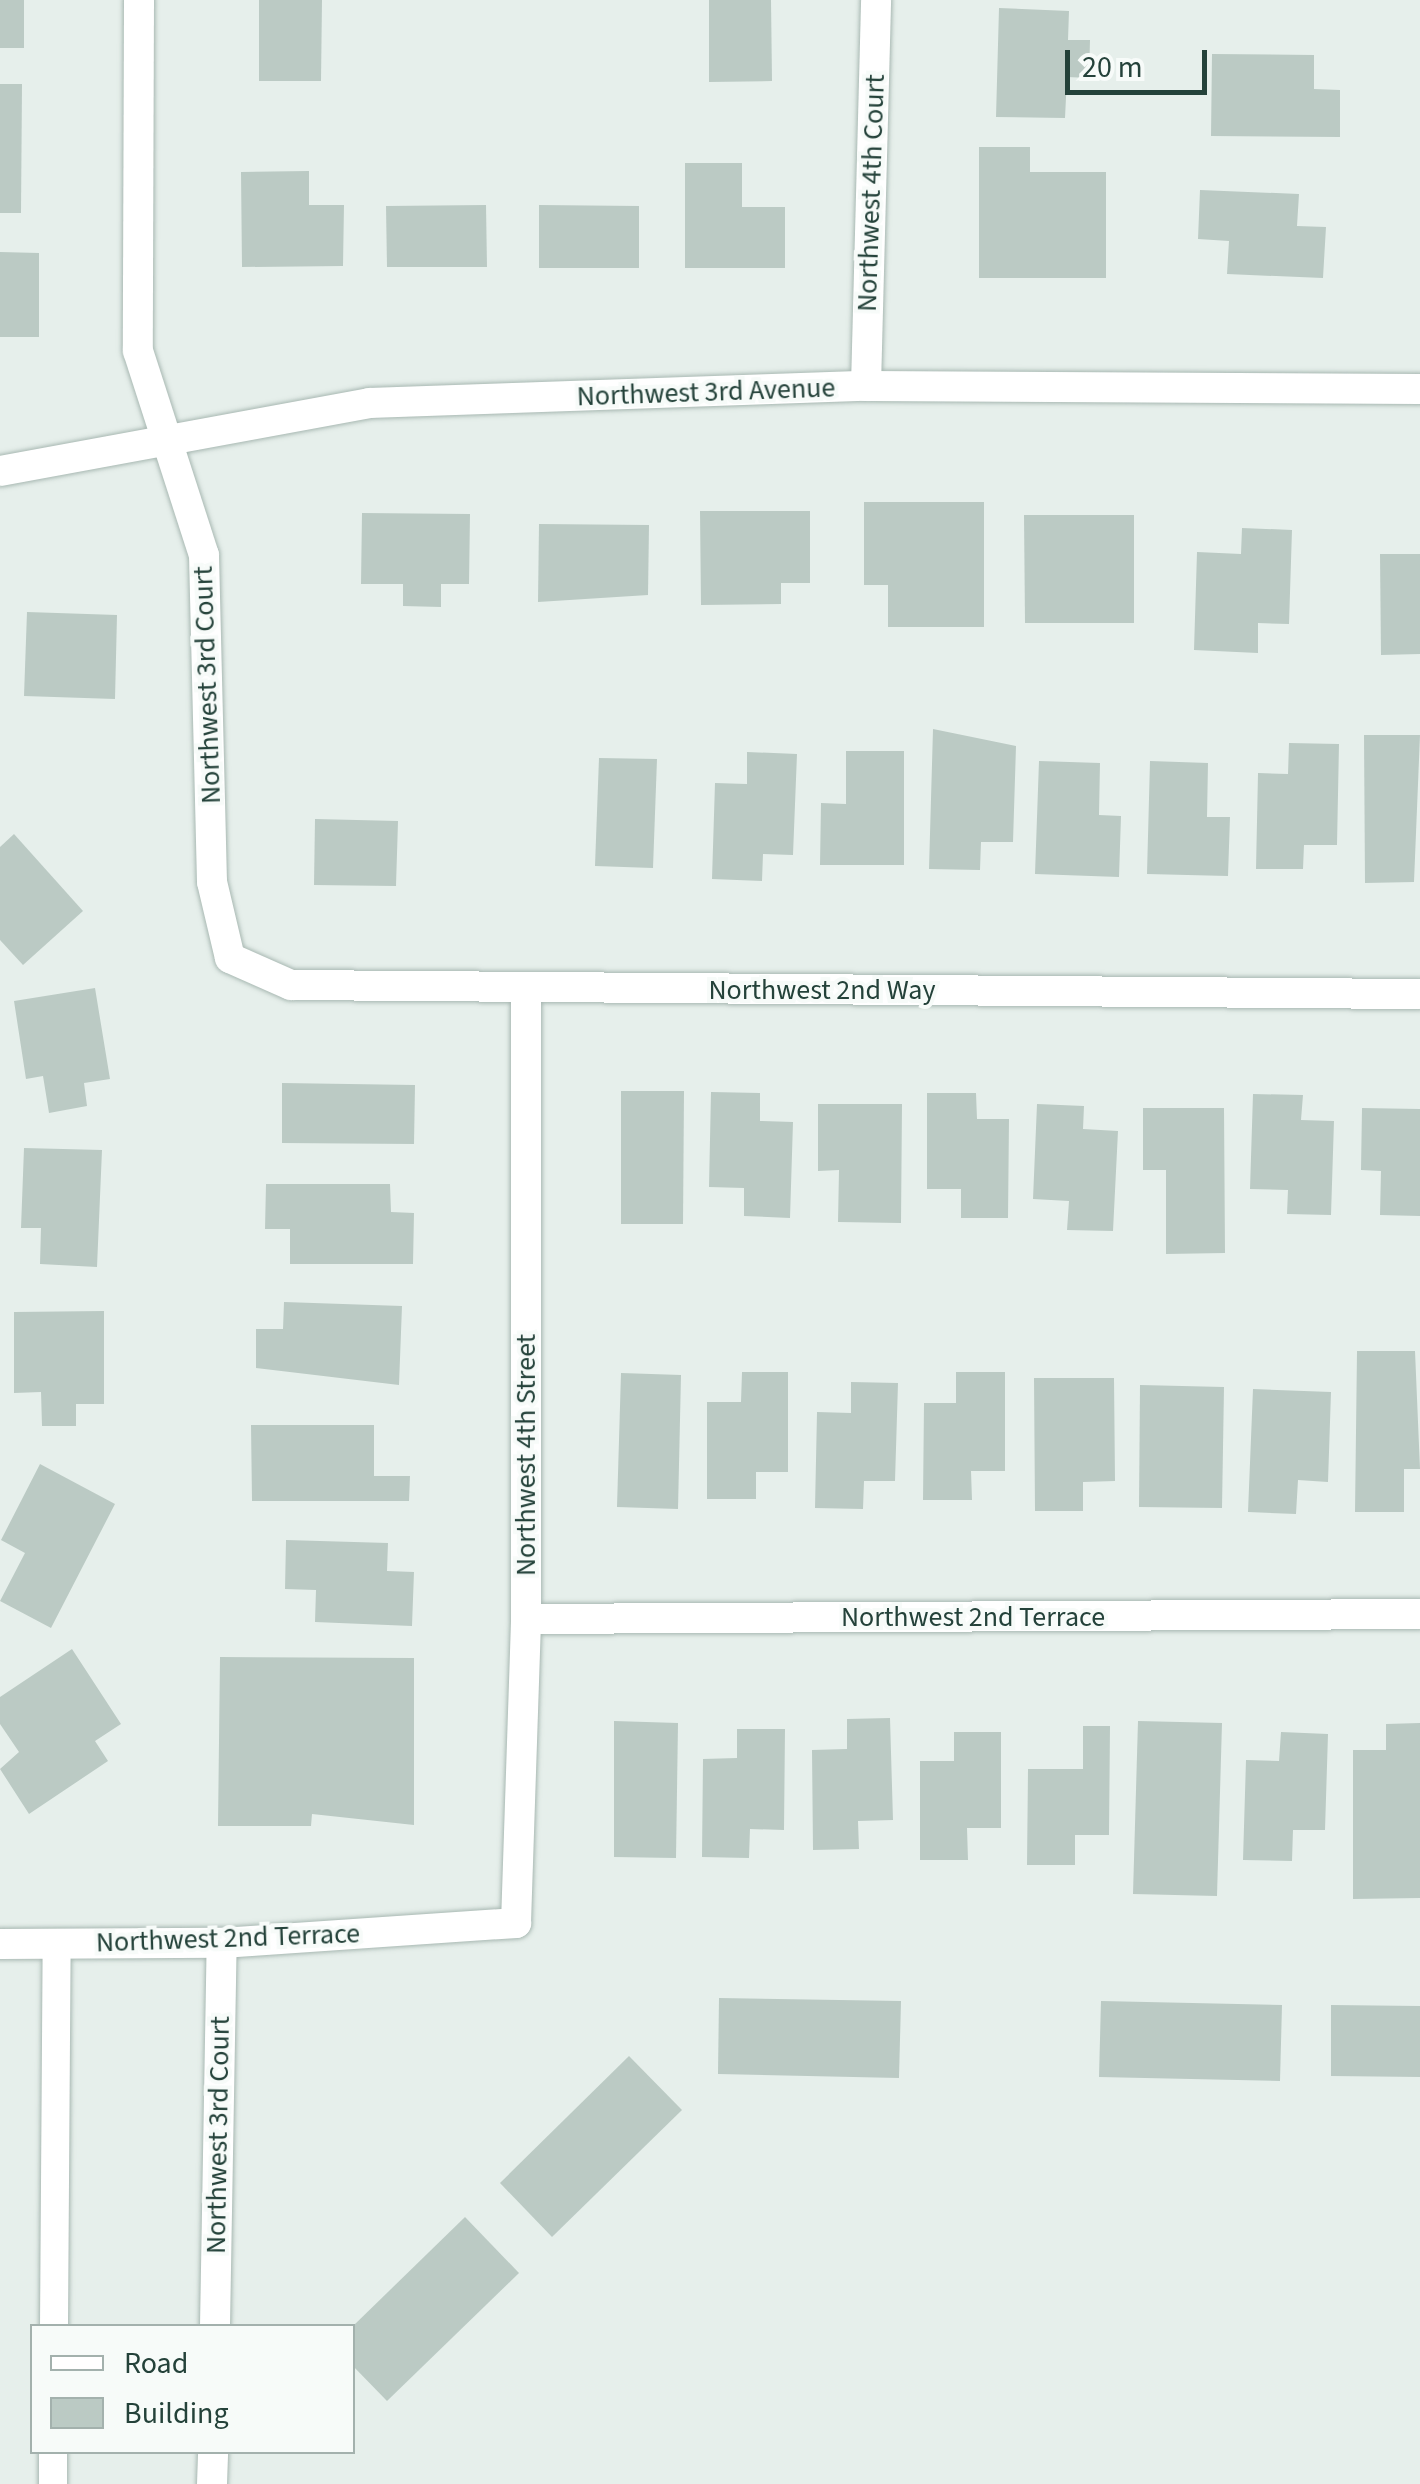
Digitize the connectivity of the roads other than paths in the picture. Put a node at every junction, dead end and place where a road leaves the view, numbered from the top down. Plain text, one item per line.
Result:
1 (139, 0) edge
2 (876, 0) edge
3 (866, 386) junction
4 (1420, 389) edge
5 (164, 442) junction
6 (0, 471) edge
7 (230, 958) joint
8 (526, 987) junction
9 (1420, 994) edge
10 (1420, 1614) edge
11 (526, 1619) junction
12 (516, 1923) joint
13 (222, 1943) junction
14 (0, 1944) edge
15 (57, 1944) junction
16 (54, 2324) edge
17 (215, 2324) edge
18 (53, 2454) edge
19 (213, 2454) edge
20 (53, 2484) edge
21 (212, 2484) edge

1 - 5 street, Northwest 3rd Court
2 - 3 street, Northwest 4th Court
3 - 4 street, Northwest 3rd Avenue
3 - 5 street, Northwest 3rd Avenue
5 - 6 street, Northwest 3rd Avenue
5 - 7 street, Northwest 3rd Court
7 - 8 street, Northwest 2nd Way
8 - 9 street, Northwest 2nd Way
8 - 11 street, Northwest 4th Street
10 - 11 street, Northwest 2nd Terrace
11 - 12 street, Northwest 4th Street
12 - 13 street, Northwest 2nd Terrace
13 - 15 street, Northwest 2nd Terrace
13 - 17 street, Northwest 3rd Court
14 - 15 street, Northwest 2nd Terrace
15 - 16 lane
18 - 20 lane
19 - 21 street

